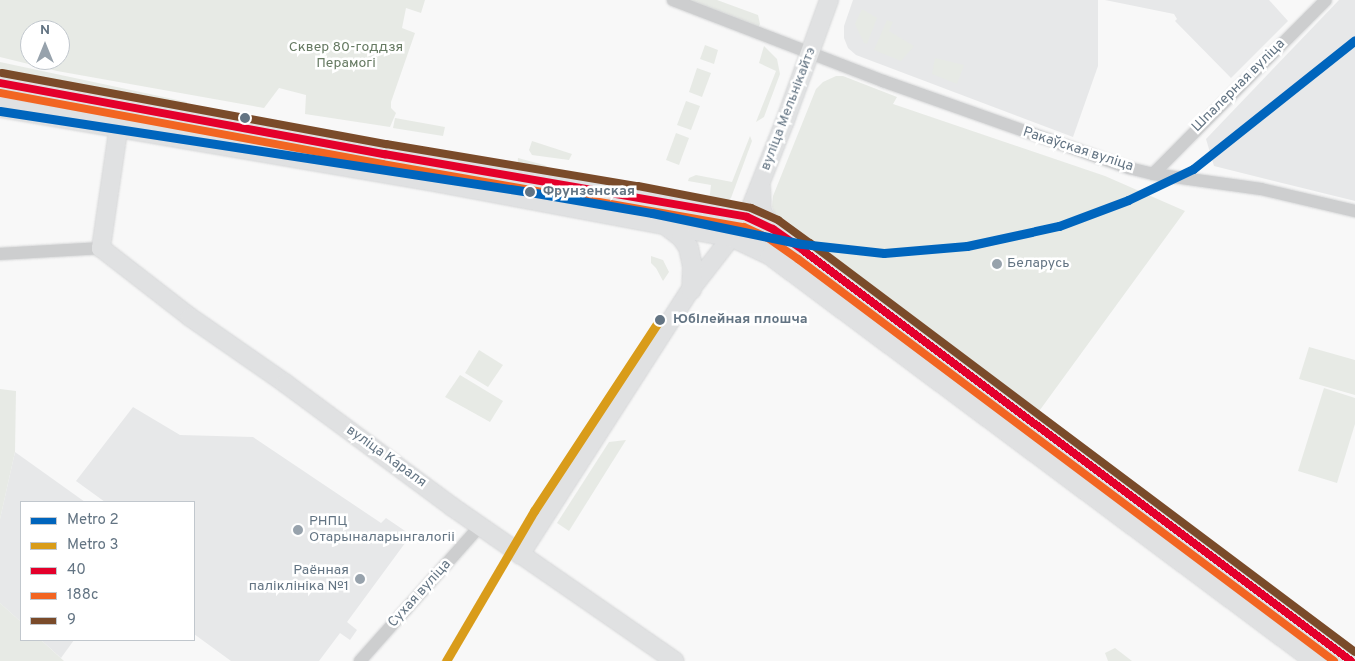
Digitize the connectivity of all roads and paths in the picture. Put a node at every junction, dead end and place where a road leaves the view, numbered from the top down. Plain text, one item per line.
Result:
1 (673, 0) edge
2 (829, 0) edge
3 (1326, 0) edge
4 (811, 53) junction
5 (0, 82) edge
6 (122, 104) junction
7 (0, 107) edge
8 (119, 129) junction
9 (1153, 174) junction
10 (760, 186) junction
11 (1355, 211) edge
12 (746, 217) junction
13 (661, 222) junction
14 (773, 230) junction
15 (732, 237) junction
16 (101, 248) junction
17 (0, 254) edge
18 (691, 290) junction
19 (480, 526) junction
20 (520, 555) junction
21 (360, 661) edge
22 (675, 661) edge
23 (1315, 661) edge
24 (1351, 661) edge

1 - 4 street, Ракаўская вуліца
2 - 4 main road, вуліца Мельнікайтэ
3 - 9 street, Шпалерная вуліца
4 - 9 street, Ракаўская вуліца
4 - 10 main road, вуліца Мельнікайтэ
5 - 6 main road
6 - 8 main road
6 - 12 main road
7 - 8 main road
8 - 13 main road
8 - 16 main road
9 - 11 street, Ракаўская вуліца
10 - 12 main road, вуліца Мельнікайтэ
10 - 14 main road
12 - 14 main road
12 - 15 main road, вуліца Мельнікайтэ
13 - 15 main road
13 - 18 main road
14 - 24 main road
15 - 18 main road
15 - 23 main road
16 - 17 street
16 - 19 main road, вуліца Караля
18 - 20 main road
19 - 20 main road, вуліца Караля
19 - 21 street, Сухая вуліца
20 - 22 main road, вуліца Караля

